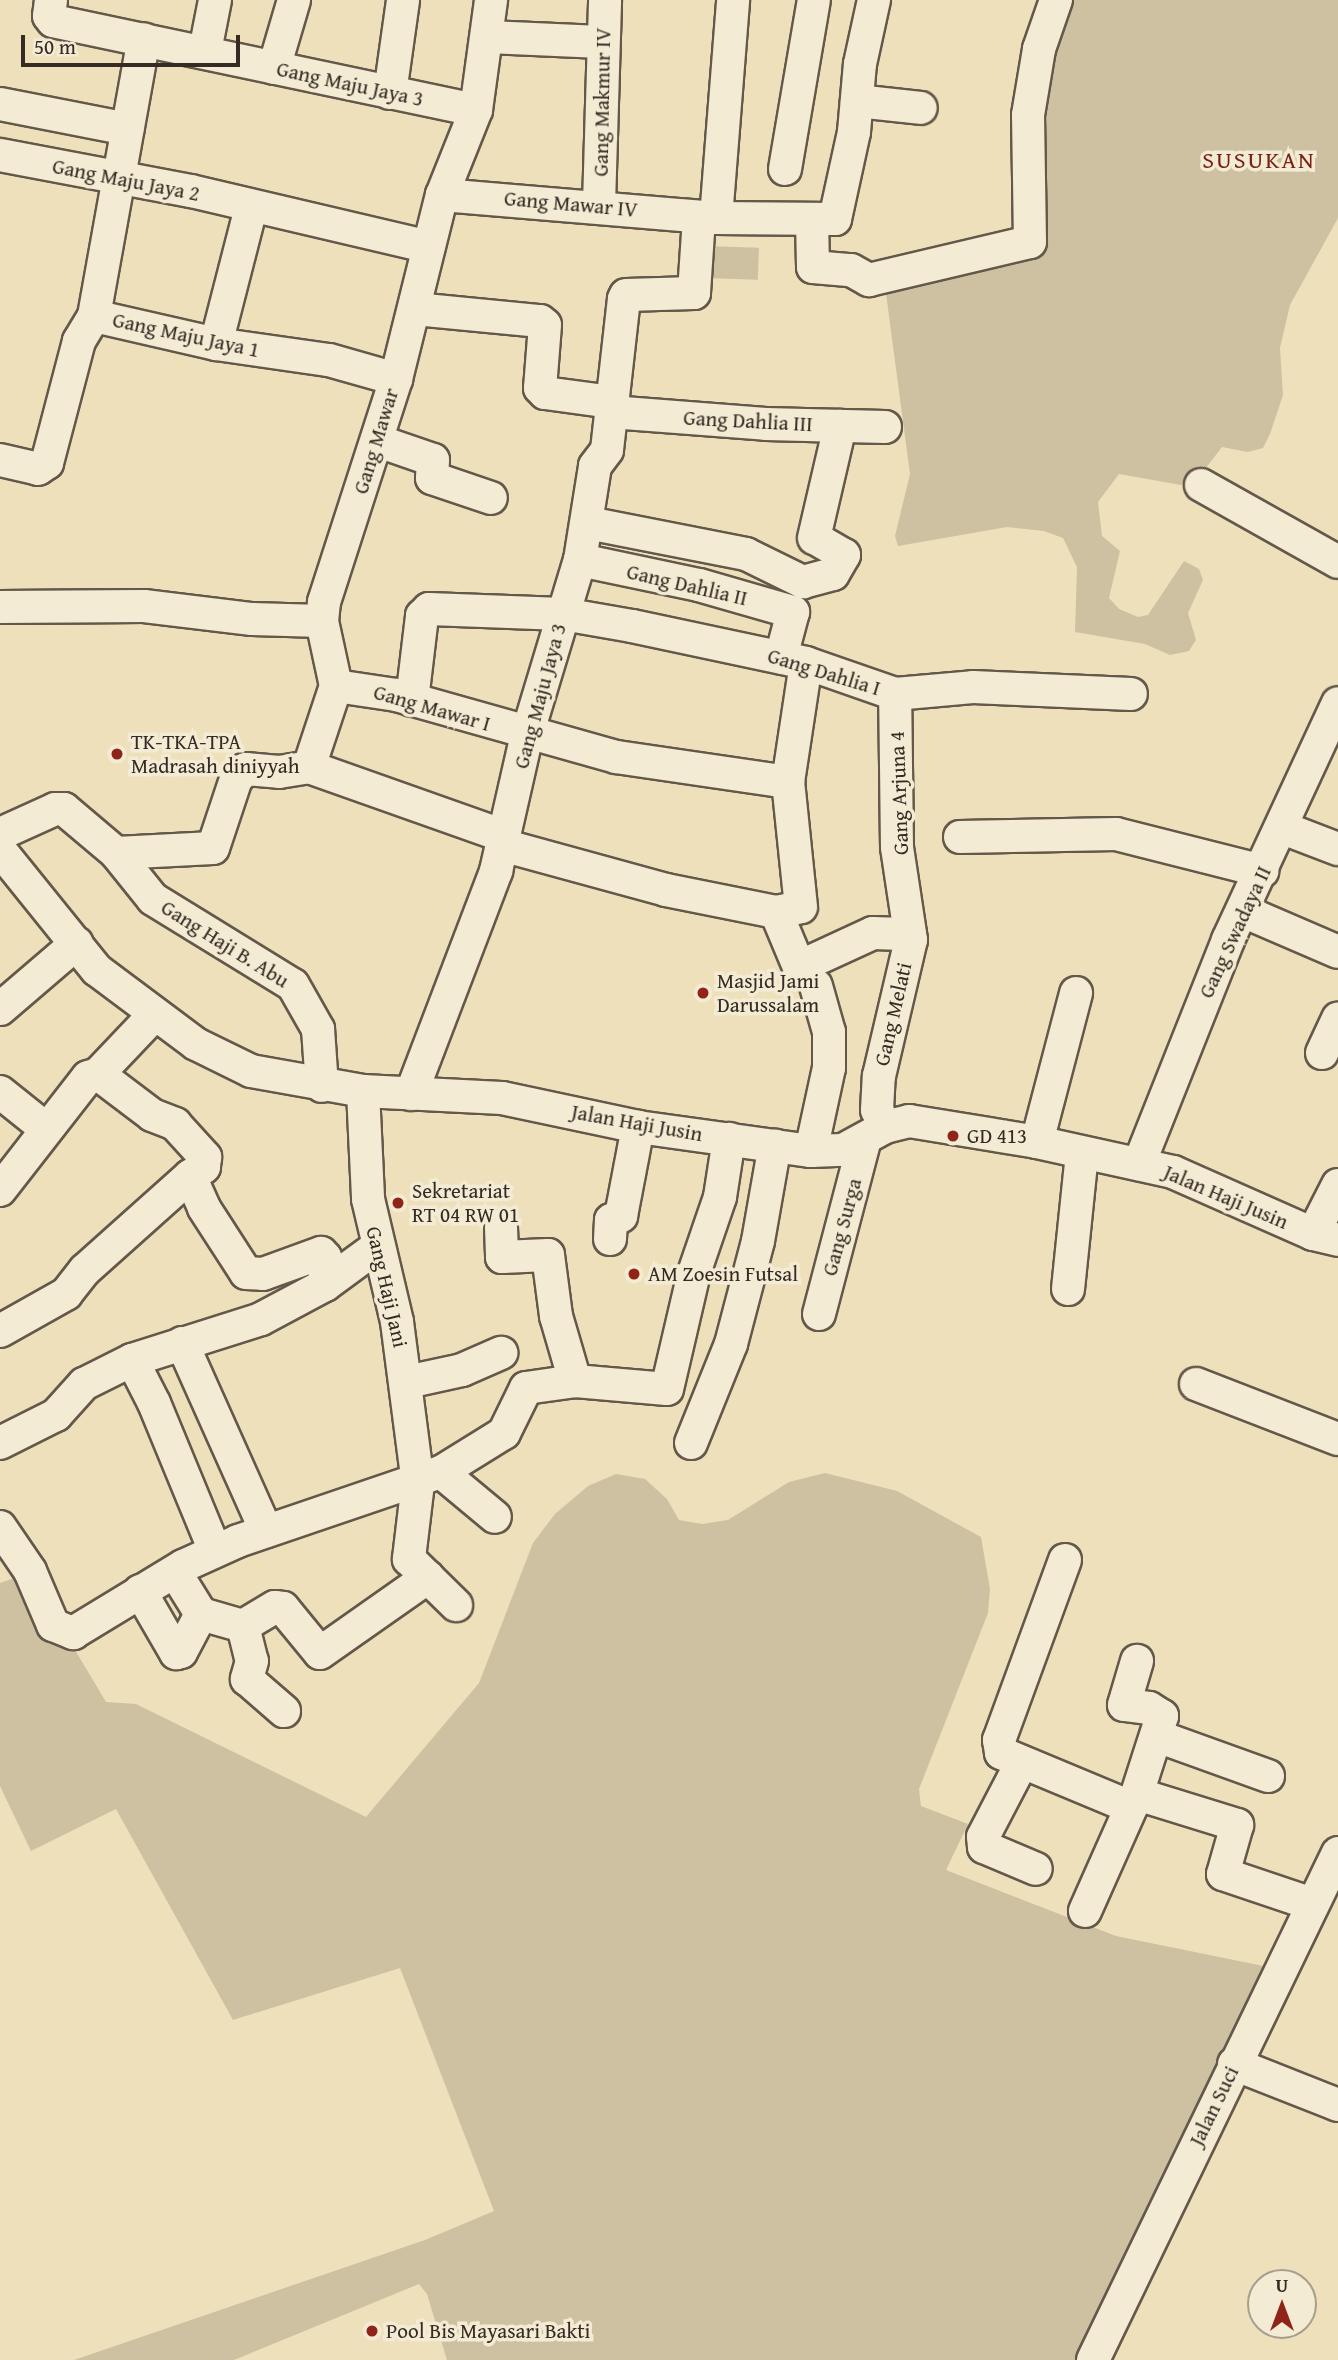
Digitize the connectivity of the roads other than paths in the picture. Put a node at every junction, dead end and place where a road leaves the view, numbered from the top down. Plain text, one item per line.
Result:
1 (215, 0) edge
2 (294, 0) edge
3 (403, 0) edge
4 (491, 0) edge
5 (605, 0) edge
6 (733, 0) edge
7 (814, 0) edge
8 (874, 0) edge
9 (1056, 0) edge
10 (52, 10) edge
11 (486, 37) junction
12 (144, 39) junction
13 (602, 42) junction
14 (205, 51) junction
15 (274, 68) junction
16 (390, 93) junction
17 (857, 101) junction
18 (0, 104) edge
19 (921, 108) dead end
20 (476, 110) junction
21 (128, 130) junction
22 (0, 155) edge
23 (785, 169) dead end
24 (118, 180) junction
25 (442, 195) junction
26 (599, 205) junction
27 (251, 208) junction
28 (825, 215) junction
29 (708, 217) junction
30 (429, 247) junction
31 (415, 309) junction
32 (94, 316) junction
33 (216, 344) junction
34 (396, 379) junction
35 (612, 407) junction
36 (840, 426) junction
37 (885, 427) dead end
38 (378, 440) junction
39 (0, 460) edge
40 (1201, 485) dead end
41 (491, 498) dead end
42 (588, 523) junction
43 (580, 561) junction
44 (1338, 562) edge
45 (0, 607) edge
46 (562, 614) junction
47 (322, 621) junction
48 (794, 660) junction
49 (337, 686) junction
50 (895, 694) junction
51 (1131, 694) dead end
52 (412, 700) junction
53 (1338, 703) edge
54 (527, 735) junction
55 (309, 767) junction
56 (788, 782) junction
57 (1283, 828) junction
58 (960, 837) dead end
59 (503, 841) junction
60 (1338, 849) edge
61 (116, 853) junction
62 (3, 854) edge
63 (1262, 871) junction
64 (1243, 911) junction
65 (776, 912) junction
66 (910, 934) junction
67 (77, 943) junction
68 (1338, 952) edge
69 (807, 977) junction
70 (1076, 993) dead end
71 (0, 1009) edge
72 (155, 1015) junction
73 (1338, 1019) edge
74 (1322, 1052) dead end
75 (98, 1074) junction
76 (322, 1086) junction
77 (363, 1091) junction
78 (0, 1092) edge
79 (411, 1094) junction
80 (638, 1127) junction
81 (45, 1128) junction
82 (875, 1133) junction
83 (729, 1139) junction
84 (1037, 1142) junction
85 (775, 1145) junction
86 (811, 1151) junction
87 (1082, 1153) junction
88 (1139, 1164) junction
89 (190, 1176) junction
90 (1338, 1185) edge
91 (0, 1190) edge
92 (500, 1227) dead end
93 (1325, 1237) edge
94 (610, 1239) dead end
95 (377, 1247) junction
96 (325, 1285) junction
97 (1068, 1289) dead end
98 (819, 1314) dead end
99 (0, 1331) edge
100 (181, 1343) junction
101 (500, 1353) dead end
102 (132, 1360) junction
103 (575, 1381) junction
104 (407, 1382) junction
105 (1196, 1384) dead end
106 (1338, 1439) edge
107 (0, 1443) edge
108 (691, 1443) dead end
109 (429, 1478) junction
110 (495, 1517) dead end
111 (0, 1527) edge
112 (266, 1531) junction
113 (215, 1551) junction
114 (1065, 1560) dead end
115 (419, 1568) junction
116 (175, 1572) junction
117 (140, 1591) junction
118 (456, 1605) dead end
119 (201, 1614) junction
120 (243, 1626) junction
121 (1137, 1661) dead end
122 (284, 1711) dead end
123 (1157, 1736) junction
124 (1021, 1764) junction
125 (1268, 1776) dead end
126 (1134, 1800) junction
127 (1338, 1853) edge
128 (1036, 1869) dead end
129 (1312, 1905) junction
130 (1085, 1911) dead end
131 (1234, 2064) junction
132 (1338, 2105) edge
133 (1093, 2360) edge

1 - 14 street
2 - 15 street
3 - 16 street
4 - 11 street
5 - 13 street, Gang Makmur IV
6 - 29 street
7 - 23 street
8 - 17 street
9 - 28 street
10 - 12 street, Gang Maju Jaya 3
11 - 13 street
11 - 20 street
12 - 14 street, Gang Maju Jaya 3
12 - 21 street
13 - 26 street, Gang Makmur IV
14 - 15 street, Gang Maju Jaya 3
15 - 16 street, Gang Maju Jaya 3
16 - 20 street, Gang Maju Jaya 3
17 - 19 street
17 - 28 street
18 - 21 street
20 - 25 street
21 - 24 street
22 - 24 street, Gang Maju Jaya 2
24 - 27 street, Gang Maju Jaya 2
24 - 32 street
25 - 26 street, Gang Mawar IV
25 - 30 street, Gang Mawar
26 - 29 street, Gang Mawar IV
27 - 30 street, Gang Maju Jaya 2
27 - 33 street
28 - 29 street, Gang Mawar IV
29 - 35 street, Gang Maju Jaya 3
30 - 31 street, Gang Mawar
31 - 34 street, Gang Mawar
31 - 35 street, Gang Dahlia III
32 - 33 street, Gang Maju Jaya 1
32 - 39 street, Gang Maju Jaya 1
33 - 34 street, Gang Maju Jaya 1
34 - 38 street, Gang Mawar
35 - 36 street, Gang Dahlia III
35 - 42 street, Gang Maju Jaya 3
36 - 37 street, Gang Dahlia III
36 - 42 street
38 - 41 street
38 - 47 street, Gang Mawar
40 - 44 street
42 - 43 street, Gang Maju Jaya 3
43 - 46 street, Gang Maju Jaya 3
43 - 48 street, Gang Dahlia II
45 - 47 street
46 - 48 street, Gang Dahlia I
46 - 52 street, Gang Dahlia I
46 - 54 street, Gang Maju Jaya 3
47 - 49 street, Gang Mawar
48 - 50 street, Gang Dahlia I
48 - 56 street
49 - 52 street, Gang Mawar I
49 - 55 street
50 - 51 street, Gang Dahlia I
50 - 66 street, Gang Arjuna 4
52 - 54 street, Gang Mawar I
53 - 57 street, Gang Swadaya II
54 - 56 street, Gang Mawar I
54 - 59 street, Gang Maju Jaya 3
55 - 59 street
55 - 61 street
56 - 65 street
57 - 60 street
57 - 63 street, Gang Swadaya II
58 - 63 street
59 - 65 street
59 - 79 street, Gang Maju Jaya 3
61 - 62 street, Gang Haji B. Abu
61 - 76 street, Gang Haji B. Abu
62 - 67 street, Jalan Haji Jusin
63 - 64 street, Gang Swadaya II
64 - 68 street
64 - 88 street, Gang Swadaya II
65 - 69 street
66 - 69 street, Gang Melati
66 - 82 street, Gang Melati
67 - 71 street
67 - 72 street, Jalan Haji Jusin
69 - 86 street
70 - 84 street
72 - 75 street
72 - 76 street, Jalan Haji Jusin
73 - 74 street
75 - 81 street
75 - 89 street
76 - 77 street, Jalan Haji Jusin
77 - 79 street, Jalan Haji Jusin
77 - 95 street, Gang Haji Jani
78 - 81 street
79 - 80 street, Jalan Haji Jusin
80 - 83 street, Jalan Haji Jusin
80 - 94 street
81 - 91 street
82 - 84 street, Jalan Haji Jusin
82 - 86 street, Jalan Haji Jusin
82 - 98 street, Gang Surga
83 - 85 street, Jalan Haji Jusin
83 - 103 street
84 - 87 street, Jalan Haji Jusin
85 - 86 street, Jalan Haji Jusin
85 - 108 street
87 - 88 street, Jalan Haji Jusin
87 - 97 street
88 - 93 street, Jalan Haji Jusin
89 - 96 street
89 - 99 street
90 - 93 street
92 - 103 street
95 - 96 street
95 - 104 street, Gang Haji Jani
96 - 100 street
100 - 102 street
100 - 112 street
101 - 104 street
102 - 107 street
102 - 113 street
103 - 109 street
104 - 109 street, Gang Haji Jani
105 - 106 street
109 - 110 street
109 - 112 street
109 - 115 street, Gang Haji Jani
111 - 117 street
112 - 113 street
113 - 116 street
114 - 124 street
115 - 118 street
115 - 120 street
116 - 117 street
116 - 119 street
117 - 119 street
119 - 120 street
120 - 122 street
121 - 123 street
123 - 125 street
123 - 126 street
124 - 126 street
124 - 128 street
126 - 129 street
126 - 130 street
127 - 129 street, Jalan Suci
129 - 131 street, Jalan Suci
131 - 132 street
131 - 133 street, Jalan Suci

